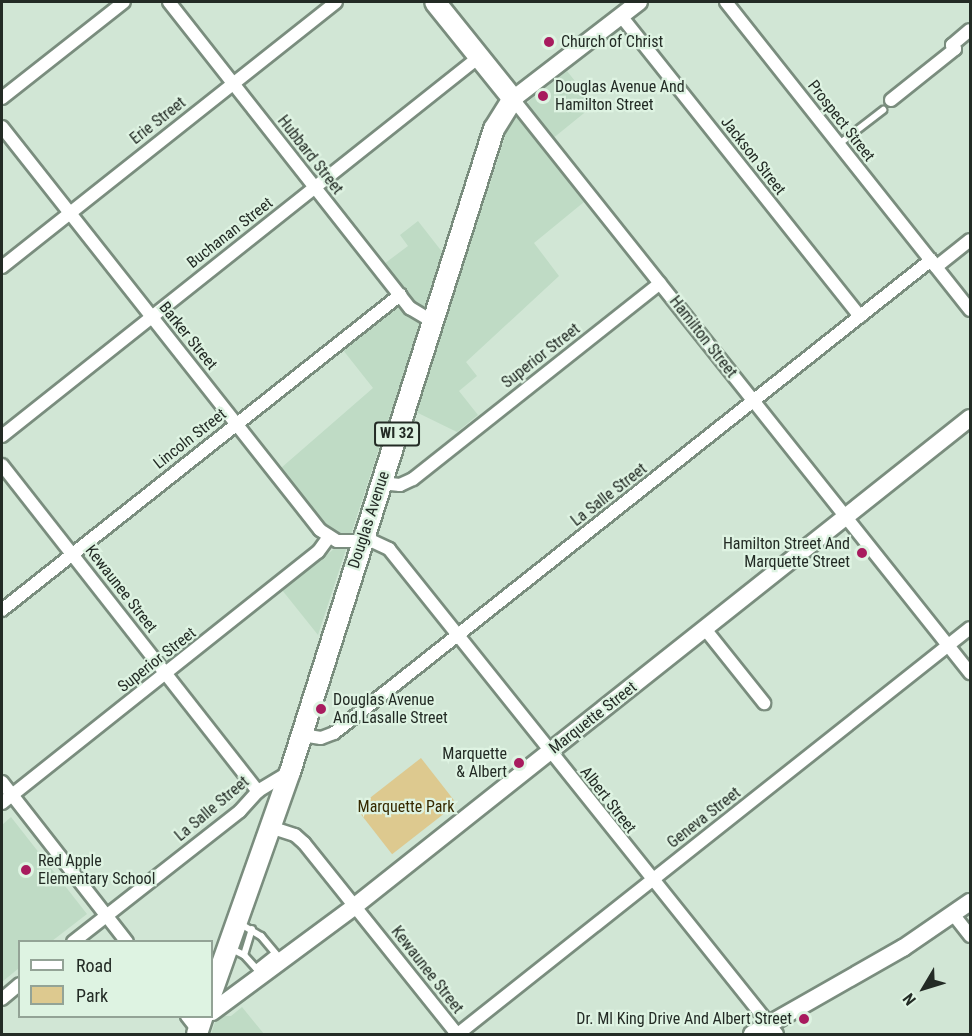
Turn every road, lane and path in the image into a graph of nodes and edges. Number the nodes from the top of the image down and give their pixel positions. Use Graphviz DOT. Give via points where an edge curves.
graph roads {
  1 [pos="124,2"];
  2 [pos="169,2"];
  3 [pos="336,2"];
  4 [pos="435,2"];
  5 [pos="639,2"];
  6 [pos="726,2"];
  7 [pos="621,16"];
  8 [pos="970,30"];
  9 [pos="479,57"];
  10 [pos="234,83"];
  11 [pos="2,98"];
  12 [pos="513,99"];
  13 [pos="891,100"];
  14 [pos="883,110"];
  15 [pos="2,127"];
  16 [pos="839,144"];
  17 [pos="315,187"];
  18 [pos="69,213"];
  19 [pos="970,240"];
  20 [pos="934,264"];
  21 [pos="2,267"];
  22 [pos="660,282"];
  23 [pos="400,295"];
  24 [pos="970,310"];
  25 [pos="152,316"];
  26 [pos="860,317"];
  27 [pos="433,322"];
  28 [pos="754,401"];
  29 [pos="970,418"];
  30 [pos="237,424"];
  31 [pos="2,436"];
  32 [pos="2,465"];
  33 [pos="381,483"];
  34 [pos="846,517"];
  35 [pos="328,537"];
  36 [pos="363,540"];
  37 [pos="72,554"];
  38 [pos="2,610"];
  39 [pos="970,628"];
  40 [pos="705,629"];
  41 [pos="458,636"];
  42 [pos="948,645"];
  43 [pos="970,673"];
  44 [pos="167,674"];
  45 [pos="764,703"];
  46 [pos="302,735"];
  47 [pos="549,752"];
  48 [pos="290,772"];
  49 [pos="2,782"];
  50 [pos="258,791"];
  51 [pos="7,799"];
  52 [pos="270,827"];
  53 [pos="651,881"];
  54 [pos="970,902"];
  55 [pos="356,906"];
  56 [pos="953,914"];
  57 [pos="106,915"];
  58 [pos="244,926"];
  59 [pos="970,936"];
  60 [pos="75,940"];
  61 [pos="125,940"];
  62 [pos="236,951"];
  63 [pos="278,957"];
  64 [pos="260,972"];
  65 [pos="18,986"];
  66 [pos="213,990"];
  67 [pos="2,999"];
  68 [pos="213,1011"];
  69 [pos="773,1029"];
  70 [pos="457,1035"];
  71 [pos="752,1035"];
  1 -- 11 [label="street"];
  2 -- 10 [label="street, Hubbard Street"];
  3 -- 10 [label="street, Erie Street"];
  4 -- 9 [label="main road, Hamilton Street"];
  5 -- 7 [label="street, Douglas Avenue"];
  6 -- 16 [label="street, Prospect Street"];
  7 -- 12 [label="street, Douglas Avenue"];
  7 -- 26 [label="street, Jackson Street"];
  8 -- 13 [label="street" via="952,45 955,49"];
  9 -- 12 [label="main road, Hamilton Street"];
  9 -- 17 [label="street, Buchanan Street"];
  10 -- 17 [label="street, Hubbard Street"];
  10 -- 18 [label="street, Erie Street"];
  12 -- 22 [label="street, Hamilton Street"];
  12 -- 27 [label="main road, Douglas Avenue / WI 32" via="494,129"];
  14 -- 16 [label="lane"];
  15 -- 18 [label="street, Barker Street"];
  16 -- 20 [label="street, Prospect Street"];
  17 -- 23 [label="street, Hubbard Street"];
  17 -- 25 [label="street, Buchanan Street"];
  18 -- 21 [label="street, Erie Street"];
  18 -- 25 [label="street, Barker Street"];
  19 -- 20 [label="street, La Salle Street"];
  20 -- 24 [label="street, Prospect Street"];
  20 -- 26 [label="street, La Salle Street"];
  22 -- 28 [label="street, Hamilton Street"];
  22 -- 33 [label="street, Superior Street" via="410,481 399,485"];
  23 -- 27 [label="street, Hubbard Street" via="418,316"];
  23 -- 30 [label="street, Lincoln Street"];
  25 -- 30 [label="street, Barker Street"];
  25 -- 31 [label="street, Buchanan Street"];
  26 -- 28 [label="street, La Salle Street"];
  27 -- 33 [label="main road, Douglas Avenue / WI 32"];
  28 -- 34 [label="street, Hamilton Street"];
  28 -- 41 [label="street, La Salle Street"];
  29 -- 34 [label="street, Marquette Street"];
  30 -- 35 [label="street, Barker Street"];
  30 -- 37 [label="street, Lincoln Street"];
  32 -- 37 [label="street, Kewaunee Street"];
  33 -- 36 [label="main road, Douglas Avenue / WI 32"];
  34 -- 40 [label="street, Marquette Street"];
  34 -- 42 [label="street, Hamilton Street"];
  35 -- 36 [label="street" via="343,542"];
  35 -- 44 [label="street, Superior Street" via="318,552"];
  36 -- 41 [label="street, Albert Street" via="389,549"];
  36 -- 46 [label="main road, Douglas Avenue / WI 32"];
  37 -- 38 [label="street, Lincoln Street"];
  37 -- 44 [label="street, Kewaunee Street"];
  39 -- 42 [label="street, Geneva Street"];
  40 -- 45 [label="street"];
  40 -- 47 [label="street, Marquette Street"];
  41 -- 46 [label="street, La Salle Street" via="334,733 321,738"];
  41 -- 47 [label="street, Albert Street"];
  42 -- 43 [label="street, Hamilton Street"];
  42 -- 53 [label="street, Geneva Street"];
  44 -- 50 [label="street, Kewaunee Street"];
  44 -- 51 [label="street, Superior Street"];
  46 -- 48 [label="main road, Douglas Avenue / WI 32"];
  47 -- 53 [label="street, Albert Street"];
  47 -- 55 [label="street, Marquette Street"];
  48 -- 50 [label="street, La Salle Street"];
  48 -- 52 [label="main road, Douglas Avenue / WI 32"];
  49 -- 51 [label="street"];
  50 -- 57 [label="street, La Salle Street" via="240,811"];
  51 -- 57 [label="street"];
  52 -- 55 [label="street, Kewaunee Street" via="300,839"];
  52 -- 58 [label="main road, Douglas Avenue / WI 32"];
  53 -- 69 [label="street, Albert Street"];
  53 -- 70 [label="street, Geneva Street"];
  54 -- 56 [label="street"];
  55 -- 63 [label="street, Marquette Street"];
  55 -- 70 [label="street, Kewaunee Street"];
  56 -- 59 [label="street"];
  56 -- 69 [label="street"];
  57 -- 60 [label="street, La Salle Street"];
  57 -- 61 [label="street"];
  58 -- 62 [label="main road, Douglas Avenue / WI 32"];
  58 -- 63 [label="lane"];
  62 -- 64 [label="lane"];
  62 -- 66 [label="main road, Douglas Avenue / WI 32"];
  63 -- 64 [label="street, Marquette Street"];
  64 -- 68 [label="street, Marquette Street"];
  65 -- 67 [label="street"];
  69 -- 71 [label="street"];
}
